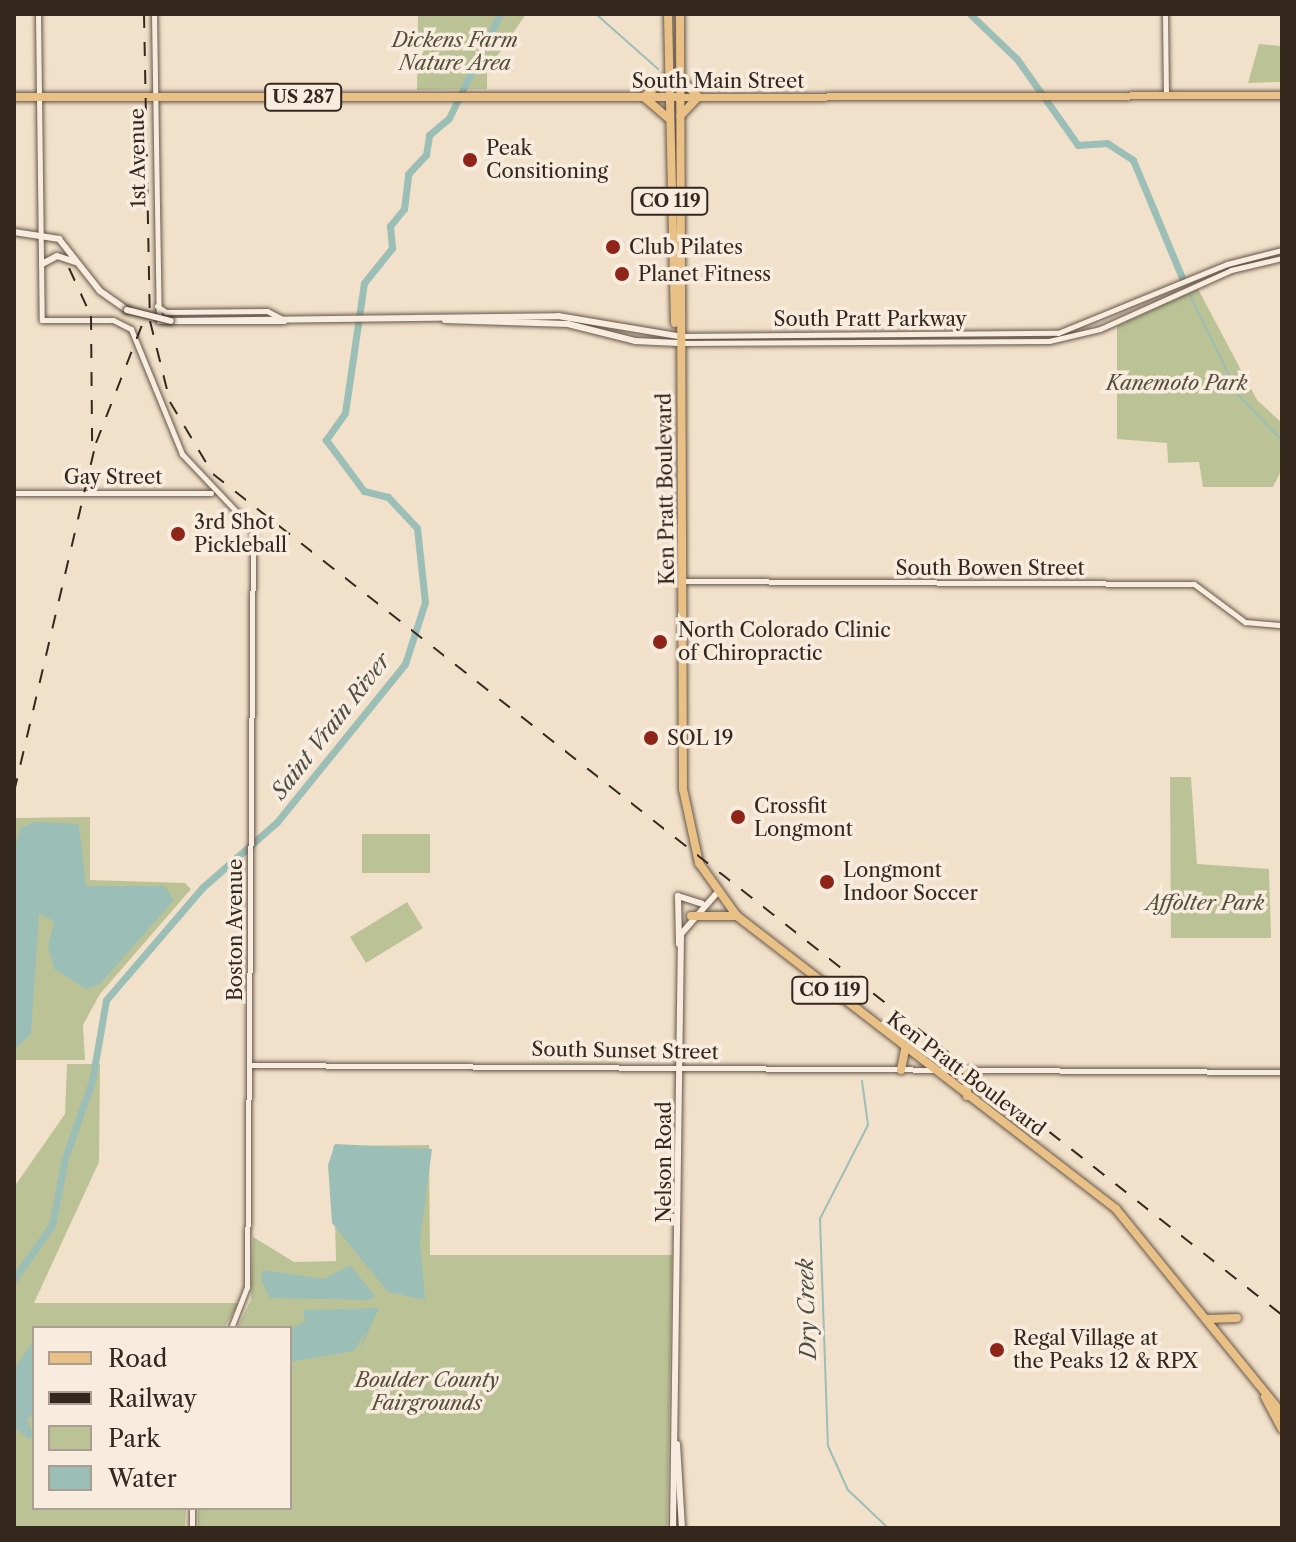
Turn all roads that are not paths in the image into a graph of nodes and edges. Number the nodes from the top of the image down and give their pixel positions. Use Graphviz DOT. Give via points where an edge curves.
graph roads {
  1 [pos="38,14"];
  2 [pos="154,14"];
  3 [pos="668,14"];
  4 [pos="680,14"];
  5 [pos="1165,14"];
  6 [pos="669,76"];
  7 [pos="679,77"];
  8 [pos="1166,95"];
  9 [pos="1282,95"];
  10 [pos="14,97"];
  11 [pos="43,97"];
  12 [pos="153,97"];
  13 [pos="643,97"];
  14 [pos="669,97"];
  15 [pos="679,97"];
  16 [pos="698,97"];
  17 [pos="680,117"];
  18 [pos="669,119"];
  19 [pos="14,232"];
  20 [pos="42,232"];
  21 [pos="1282,250"];
  22 [pos="1282,258"];
  23 [pos="42,264"];
  24 [pos="82,267"];
  25 [pos="42,298"];
  26 [pos="155,301"];
  27 [pos="63,320"];
  28 [pos="286,321"];
  29 [pos="678,339"];
  30 [pos="14,493"];
  31 [pos="212,493"];
  32 [pos="684,581"];
  33 [pos="1282,625"];
  34 [pos="716,894"];
  35 [pos="705,904"];
  36 [pos="691,916"];
  37 [pos="737,916"];
  38 [pos="681,951"];
  39 [pos="902,1046"];
  40 [pos="250,1065"];
  41 [pos="680,1068"];
  42 [pos="901,1070"];
  43 [pos="933,1070"];
  44 [pos="972,1071"];
  45 [pos="1282,1072"];
  46 [pos="968,1096"];
  47 [pos="1237,1318"];
  48 [pos="1207,1319"];
  49 [pos="232,1326"];
  50 [pos="1265,1397"];
  51 [pos="1282,1413"];
  52 [pos="1282,1429"];
  53 [pos="677,1444"];
  54 [pos="673,1528"];
  55 [pos="682,1528"];
  1 -- 11 [label="street"];
  2 -- 12 [label="street, 1st Avenue"];
  3 -- 6 [label="highway, CO 119"];
  4 -- 7 [label="highway, CO 119"];
  5 -- 8 [label="street"];
  6 -- 13 [label="highway"];
  6 -- 14 [label="highway, CO 119"];
  7 -- 15 [label="highway, CO 119"];
  7 -- 16 [label="highway"];
  8 -- 9 [label="main road, South Main Street / US 287"];
  8 -- 16 [label="main road, South Main Street / US 287"];
  10 -- 11 [label="highway, US 287"];
  11 -- 12 [label="highway, US 287"];
  11 -- 20 [label="street"];
  12 -- 13 [label="highway, South Main Street / US 287"];
  12 -- 26 [label="street, 1st Avenue"];
  13 -- 14 [label="highway, South Main Street / US 287"];
  13 -- 18 [label="highway"];
  14 -- 15 [label="highway, South Main Street / US 287"];
  14 -- 18 [label="highway, Ken Pratt Boulevard / CO 119"];
  15 -- 16 [label="main road, South Main Street / US 287"];
  15 -- 17 [label="highway, Ken Pratt Boulevard / CO 119"];
  16 -- 17 [label="highway"];
  17 -- 29 [label="highway, Ken Pratt Boulevard / CO 119"];
  18 -- 29 [label="highway, Ken Pratt Boulevard / CO 119"];
  19 -- 20 [label="main road"];
  20 -- 23 [label="street"];
  20 -- 24 [label="main road, South Pratt Parkway"];
  21 -- 29 [label="street, South Pratt Parkway" via="1254,254 1058,333"];
  22 -- 29 [label="street, South Pratt Parkway" via="1231,270 1109,326 1049,341"];
  23 -- 24 [label="main road" via="61,256"];
  23 -- 25 [label="street"];
  24 -- 28 [label="main road, South Pratt Parkway, bridge" via="107,298 142,317"];
  25 -- 27 [label="street" via="48,315"];
  25 -- 27 [label="street" via="42,320"];
  26 -- 28 [label="street" via="163,312 267,311"];
  26 -- 28 [label="street" via="169,326"];
  27 -- 31 [label="street" via="123,323 139,343 170,433"];
  28 -- 29 [label="main road, South Pratt Parkway" via="575,317"];
  29 -- 32 [label="highway, Ken Pratt Boulevard / CO 119"];
  30 -- 31 [label="street, Gay Street"];
  31 -- 40 [label="street, Boston Avenue" via="253,529"];
  32 -- 33 [label="street, South Bowen Street" via="1194,584 1245,622"];
  32 -- 34 [label="highway, Ken Pratt Boulevard / CO 119" via="683,789 694,849"];
  34 -- 35 [label="main road"];
  34 -- 37 [label="highway, Ken Pratt Boulevard / CO 119"];
  35 -- 36 [label="main road"];
  35 -- 38 [label="main road" via="678,896"];
  36 -- 37 [label="highway"];
  36 -- 38 [label="main road, Nelson Road"];
  37 -- 39 [label="highway, Ken Pratt Boulevard / CO 119"];
  38 -- 41 [label="main road, Nelson Road"];
  39 -- 42 [label="highway" via="908,1058"];
  39 -- 43 [label="highway, Ken Pratt Boulevard / CO 119"];
  40 -- 41 [label="street, South Sunset Street"];
  40 -- 49 [label="street, Boston Avenue" via="247,1287"];
  41 -- 42 [label="street, South Sunset Street"];
  41 -- 53 [label="main road, Nelson Road"];
  42 -- 43 [label="street, South Sunset Street"];
  43 -- 44 [label="street, South Sunset Street"];
  43 -- 46 [label="highway, Ken Pratt Boulevard / CO 119"];
  44 -- 45 [label="street, South Sunset Street"];
  44 -- 46 [label="highway"];
  46 -- 48 [label="highway, Ken Pratt Boulevard / CO 119" via="1116,1209"];
  47 -- 48 [label="highway"];
  48 -- 50 [label="highway, Ken Pratt Boulevard / CO 119"];
  50 -- 51 [label="highway, Ken Pratt Boulevard / CO 119"];
  50 -- 52 [label="highway, Ken Pratt Boulevard / CO 119"];
  53 -- 54 [label="main road, Nelson Road"];
  53 -- 55 [label="main road, Nelson Road"];
}
